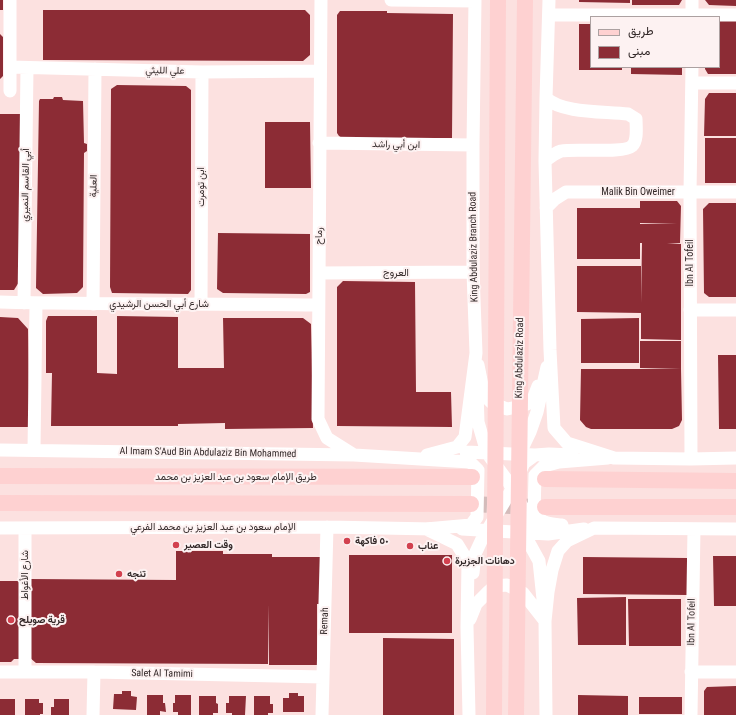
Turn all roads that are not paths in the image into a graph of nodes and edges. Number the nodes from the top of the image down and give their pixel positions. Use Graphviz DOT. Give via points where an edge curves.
graph roads {
  1 [pos="10,0"];
  2 [pos="321,0"];
  3 [pos="391,0"];
  4 [pos="498,0"];
  5 [pos="525,0"];
  6 [pos="549,0"];
  7 [pos="692,0"];
  8 [pos="474,1"];
  9 [pos="549,15"];
  10 [pos="736,15"];
  11 [pos="692,16"];
  12 [pos="5,19"];
  13 [pos="10,67"];
  14 [pos="27,68"];
  15 [pos="692,68"];
  16 [pos="95,69"];
  17 [pos="320,71"];
  18 [pos="202,72"];
  19 [pos="692,83"];
  20 [pos="736,83"];
  21 [pos="5,91"];
  22 [pos="27,91"];
  23 [pos="546,98"];
  24 [pos="319,143"];
  25 [pos="473,145"];
  26 [pos="545,161"];
  27 [pos="546,183"];
  28 [pos="566,192"];
  29 [pos="690,192"];
  30 [pos="736,192"];
  31 [pos="546,208"];
  32 [pos="473,272"];
  33 [pos="319,273"];
  34 [pos="0,302"];
  35 [pos="30,303"];
  36 [pos="201,303"];
  37 [pos="93,304"];
  38 [pos="318,305"];
  39 [pos="690,310"];
  40 [pos="736,310"];
  41 [pos="550,350"];
  42 [pos="476,353"];
  43 [pos="0,450"];
  44 [pos="34,450"];
  45 [pos="466,452"];
  46 [pos="487,453"];
  47 [pos="354,455"];
  48 [pos="519,455"];
  49 [pos="535,456"];
  50 [pos="415,458"];
  51 [pos="614,458"];
  52 [pos="736,458"];
  53 [pos="691,459"];
  54 [pos="0,476"];
  55 [pos="472,477"];
  56 [pos="545,479"];
  57 [pos="736,481"];
  58 [pos="509,489"];
  59 [pos="0,503"];
  60 [pos="471,504"];
  61 [pos="545,507"];
  62 [pos="736,507"];
  63 [pos="327,527"];
  64 [pos="0,528"];
  65 [pos="25,528"];
  66 [pos="594,528"];
  67 [pos="426,529"];
  68 [pos="473,529"];
  69 [pos="694,529"];
  70 [pos="736,529"];
  71 [pos="487,530"];
  72 [pos="523,532"];
  73 [pos="548,534"];
  74 [pos="545,621"];
  75 [pos="467,627"];
  76 [pos="25,671"];
  77 [pos="0,672"];
  78 [pos="94,672"];
  79 [pos="691,672"];
  80 [pos="736,672"];
  81 [pos="323,677"];
  82 [pos="93,715"];
  83 [pos="322,715"];
  84 [pos="469,715"];
  85 [pos="494,715"];
  86 [pos="516,715"];
  87 [pos="546,715"];
  88 [pos="690,715"];
  1 -- 12 [label="street"];
  2 -- 17 [label="street, رماح"];
  3 -- 8 [label="street"];
  4 -- 85 [label="main road"];
  5 -- 86 [label="main road, King Abdulaziz Road"];
  6 -- 9 [label="street"];
  7 -- 11 [label="street"];
  8 -- 25 [label="street, King Abdulaziz Branch Road"];
  9 -- 11 [label="street"];
  9 -- 23 [label="street"];
  10 -- 11 [label="street"];
  12 -- 13 [label="street"];
  13 -- 14 [label="street, علي الليثي"];
  13 -- 21 [label="street"];
  14 -- 16 [label="street, علي الليثي"];
  14 -- 22 [label="street, أبي القاسم النميري"];
  15 -- 19 [label="street, Ibn Al Tofeil"];
  16 -- 18 [label="street, علي الليثي"];
  16 -- 37 [label="street, العلية"];
  17 -- 18 [label="street, علي الليثي"];
  17 -- 24 [label="street, رماح"];
  18 -- 36 [label="street, ابن تومرت"];
  19 -- 20 [label="street"];
  19 -- 29 [label="street, Ibn Al Tofeil"];
  21 -- 22 [label="street"];
  22 -- 35 [label="street, أبي القاسم النميري"];
  23 -- 26 [label="street"];
  23 -- 26 [label="street" via="550,102 577,110 628,114 636,119 636,142 632,147 622,149 561,151"];
  24 -- 25 [label="street, ابن أبي راشد"];
  24 -- 33 [label="street, رماح"];
  25 -- 32 [label="street, King Abdulaziz Branch Road"];
  26 -- 27 [label="street"];
  27 -- 28 [label="street"];
  27 -- 31 [label="street"];
  28 -- 29 [label="street, Malik Bin Oweimer"];
  28 -- 31 [label="street"];
  29 -- 30 [label="street, Malik Bin Oweimer"];
  29 -- 39 [label="street, Ibn Al Tofeil"];
  31 -- 41 [label="street"];
  32 -- 33 [label="street, العروج"];
  32 -- 42 [label="street, King Abdulaziz Branch Road"];
  33 -- 38 [label="street, رماح"];
  34 -- 35 [label="street, شارع أبي الحسن الرشيدي"];
  35 -- 37 [label="street, شارع أبي الحسن الرشيدي"];
  35 -- 44 [label="street, أبي القاسم النميري"];
  36 -- 37 [label="street, شارع أبي الحسن الرشيدي"];
  36 -- 38 [label="street, شارع أبي الحسن الرشيدي"];
  38 -- 47 [label="street, رماح" via="318,419 327,438"];
  39 -- 40 [label="street"];
  39 -- 53 [label="street, Ibn Al Tofeil"];
  41 -- 42 [label="street" via="533,399 522,406 507,409 492,404 484,395"];
  41 -- 48 [label="street" via="536,412"];
  41 -- 51 [label="street" via="554,428 567,443"];
  42 -- 46 [label="street" via="478,422"];
  42 -- 50 [label="street, King Abdulaziz Branch Road" via="465,437 457,447"];
  43 -- 44 [label="street, Al Imam S'Aud Bin Abdulaziz Bin Mohammed"];
  44 -- 47 [label="street, Al Imam S'Aud Bin Abdulaziz Bin Mohammed"];
  45 -- 46 [label="street"];
  45 -- 50 [label="street"];
  45 -- 58 [label="street" via="479,458"];
  46 -- 48 [label="street"];
  46 -- 58 [label="street"];
  47 -- 50 [label="street, Al Imam S'Aud Bin Abdulaziz Bin Mohammed"];
  48 -- 49 [label="street"];
  48 -- 58 [label="street"];
  49 -- 51 [label="street" via="549,454"];
  49 -- 58 [label="street" via="524,463"];
  50 -- 67 [label="street" via="470,462 478,470 478,517 471,525"];
  51 -- 53 [label="street"];
  51 -- 66 [label="street" via="559,462 544,466 535,474 534,514 540,520 547,524"];
  52 -- 53 [label="street"];
  54 -- 55 [label="main road, طريق الإمام سعود بن عبد العزيز بن محمد"];
  56 -- 57 [label="main road"];
  58 -- 68 [label="street"];
  58 -- 71 [label="street"];
  58 -- 72 [label="street"];
  58 -- 73 [label="street" via="533,526"];
  59 -- 60 [label="main road"];
  61 -- 62 [label="main road"];
  63 -- 65 [label="street, الإمام سعود بن عبد العزيز بن محمد الفرعي"];
  63 -- 67 [label="street, الإمام سعود بن عبد العزيز بن محمد الفرعي"];
  63 -- 81 [label="street, Remah"];
  64 -- 65 [label="street, الإمام سعود بن عبد العزيز بن محمد الفرعي"];
  65 -- 76 [label="street, شارع الأغواط"];
  66 -- 69 [label="street"];
  66 -- 73 [label="street"];
  66 -- 74 [label="street" via="567,541 558,551 552,570"];
  67 -- 68 [label="street"];
  67 -- 75 [label="street" via="457,544 468,562"];
  68 -- 71 [label="street"];
  69 -- 70 [label="street"];
  69 -- 79 [label="street, Ibn Al Tofeil"];
  71 -- 72 [label="street"];
  71 -- 75 [label="street" via="475,554"];
  72 -- 73 [label="street"];
  72 -- 74 [label="street" via="539,561"];
  74 -- 75 [label="street" via="523,593 507,585 494,586 476,604"];
  74 -- 87 [label="street"];
  75 -- 84 [label="street"];
  76 -- 77 [label="street, Salet Al Tamimi"];
  76 -- 78 [label="street, Salet Al Tamimi"];
  78 -- 81 [label="street, Salet Al Tamimi"];
  78 -- 82 [label="street"];
  79 -- 80 [label="street"];
  79 -- 88 [label="street, Ibn Al Tofeil"];
  81 -- 83 [label="street, Remah"];
}
